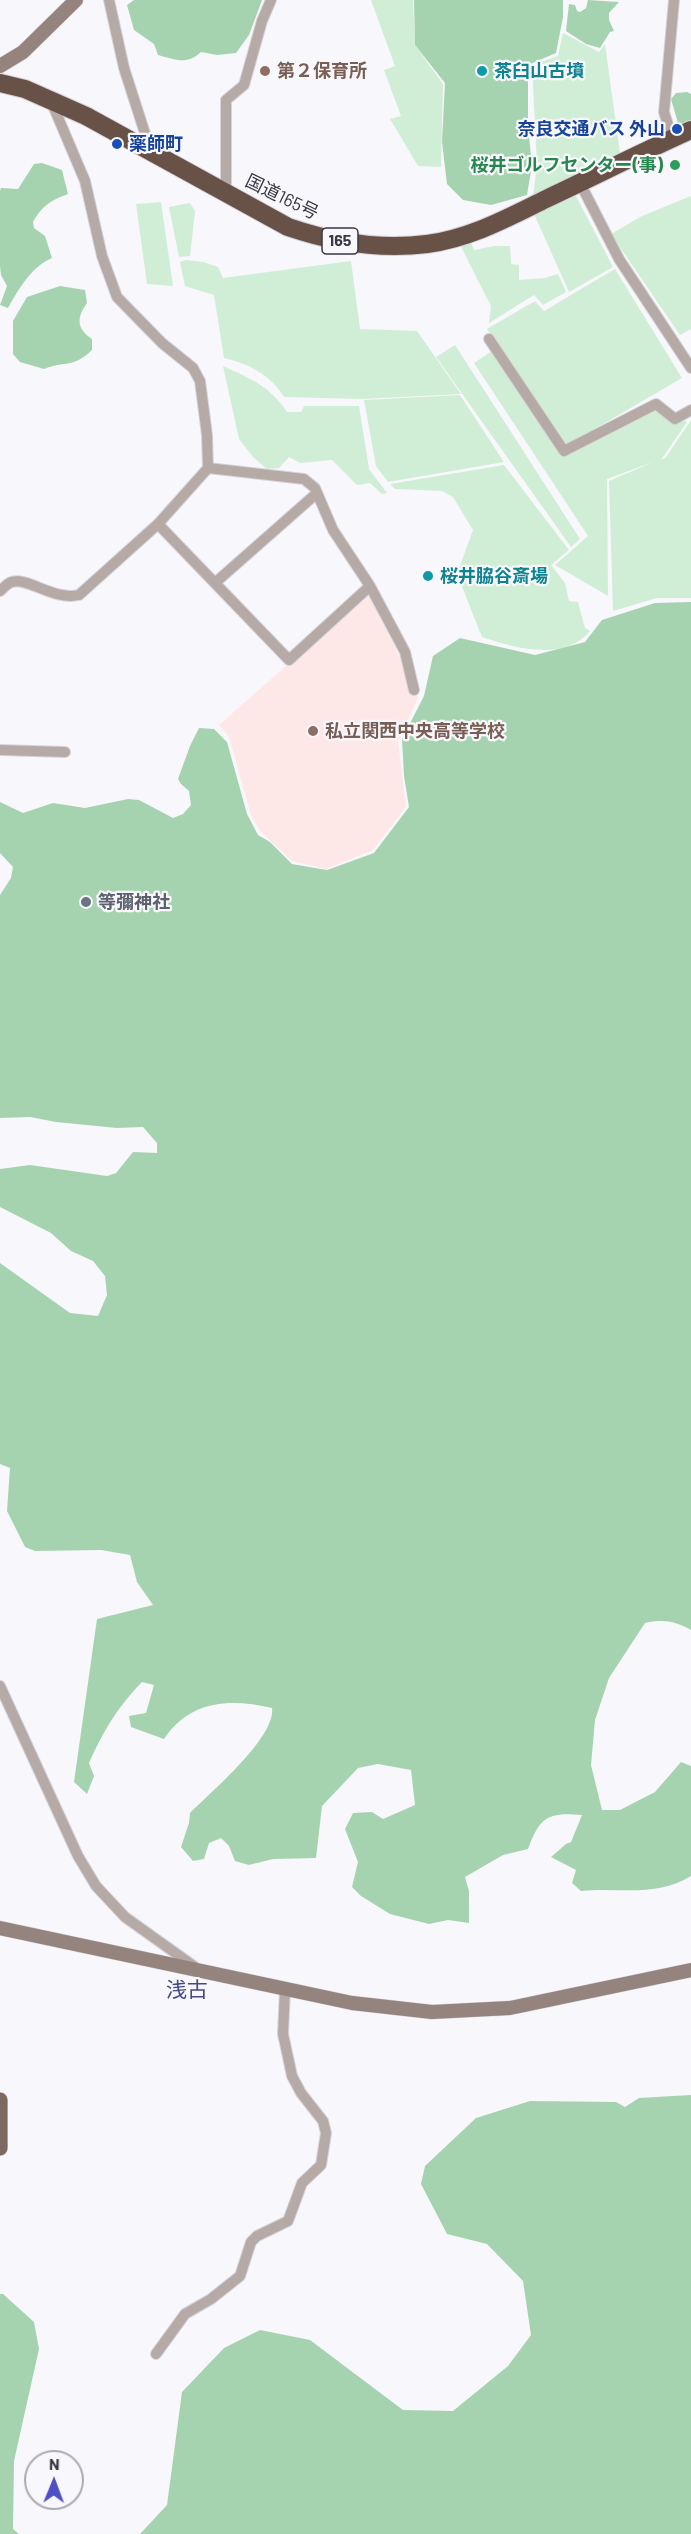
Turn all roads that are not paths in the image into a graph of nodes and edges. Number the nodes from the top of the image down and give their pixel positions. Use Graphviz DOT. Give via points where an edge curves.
graph roads {
  1 [pos="76,0"];
  2 [pos="109,0"];
  3 [pos="271,0"];
  4 [pos="674,0"];
  5 [pos="0,66"];
  6 [pos="0,83"];
  7 [pos="50,100"];
  8 [pos="691,130"];
  9 [pos="674,138"];
  10 [pos="152,152"];
  11 [pos="580,183"];
  12 [pos="226,193"];
  13 [pos="489,339"];
  14 [pos="691,368"];
  15 [pos="691,410"];
  16 [pos="208,468"];
  17 [pos="317,493"];
  18 [pos="158,524"];
  19 [pos="216,582"];
  20 [pos="370,586"];
  21 [pos="0,591"];
  22 [pos="414,690"];
  23 [pos="0,750"];
  24 [pos="65,752"];
  25 [pos="0,1686"];
  26 [pos="0,1928"];
  27 [pos="197,1969"];
  28 [pos="691,1970"];
  29 [pos="285,1989"];
  30 [pos="0,2100"];
  31 [pos="0,2148"];
  32 [pos="156,2354"];
  1 -- 5 [label="street" via="23,52"];
  2 -- 10 [label="street" via="124,68"];
  3 -- 12 [label="street" via="244,85 226,100"];
  4 -- 9 [label="street" via="664,112"];
  6 -- 7 [label="highway, 国道165号 / 165"];
  7 -- 10 [label="highway, 国道165号 / 165"];
  7 -- 16 [label="street" via="85,181 102,256 117,297 193,368 200,381"];
  8 -- 9 [label="highway, 国道165号 / 165"];
  9 -- 11 [label="highway, 国道165号 / 165"];
  10 -- 12 [label="highway, 国道165号 / 165"];
  11 -- 12 [label="highway, 国道165号 / 165" via="486,229 414,245 365,244 315,236 288,227"];
  11 -- 14 [label="street" via="620,258"];
  13 -- 15 [label="street" via="564,451 656,404 675,419"];
  16 -- 17 [label="street" via="304,479"];
  16 -- 18 [label="street"];
  17 -- 19 [label="street"];
  17 -- 20 [label="street" via="333,530"];
  18 -- 19 [label="street"];
  18 -- 21 [label="street" via="79,595 55,595 17,581"];
  19 -- 20 [label="street" via="289,660"];
  20 -- 22 [label="street" via="405,652"];
  23 -- 24 [label="street"];
  25 -- 27 [label="street" via="78,1856 96,1886 124,1917"];
  26 -- 27 [label="street"];
  27 -- 29 [label="street"];
  28 -- 29 [label="street" via="510,2008 432,2012 352,2003"];
  29 -- 32 [label="street" via="285,2052 301,2094 323,2121 326,2133 321,2165 302,2183 288,2221 251,2242 240,2277 185,2314"];
  30 -- 31 [label="main road"];
}
